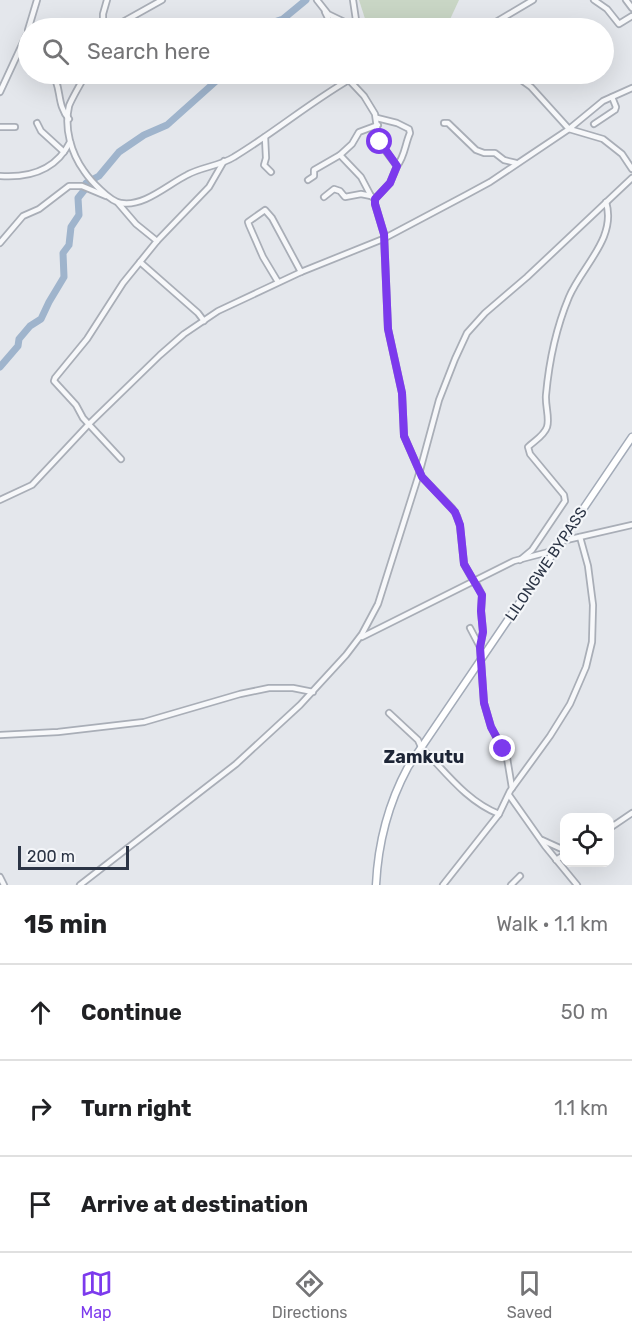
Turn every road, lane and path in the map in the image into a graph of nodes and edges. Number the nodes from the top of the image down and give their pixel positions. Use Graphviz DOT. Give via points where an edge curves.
graph roads {
  1 [pos="38,0"];
  2 [pos="107,0"];
  3 [pos="162,0"];
  4 [pos="316,0"];
  5 [pos="353,0"];
  6 [pos="533,0"];
  7 [pos="594,0"];
  8 [pos="626,0"];
  9 [pos="631,6"];
  10 [pos="324,9"];
  11 [pos="632,15"];
  12 [pos="32,18"];
  13 [pos="103,18"];
  14 [pos="130,18"];
  15 [pos="328,18"];
  16 [pos="337,18"];
  17 [pos="356,18"];
  18 [pos="503,18"];
  19 [pos="18,55"];
  20 [pos="58,84"];
  21 [pos="81,84"];
  22 [pos="342,84"];
  23 [pos="352,84"];
  24 [pos="530,84"];
  25 [pos="632,88"];
  26 [pos="0,92"];
  27 [pos="612,97"];
  28 [pos="377,118"];
  29 [pos="69,119"];
  30 [pos="37,123"];
  31 [pos="444,123"];
  32 [pos="594,124"];
  33 [pos="378,125"];
  34 [pos="0,127"];
  35 [pos="15,127"];
  36 [pos="569,129"];
  37 [pos="265,136"];
  38 [pos="70,142"];
  39 [pos="64,152"];
  40 [pos="340,155"];
  41 [pos="224,161"];
  42 [pos="516,163"];
  43 [pos="397,166"];
  44 [pos="632,169"];
  45 [pos="271,172"];
  46 [pos="0,176"];
  47 [pos="632,178"];
  48 [pos="308,180"];
  49 [pos="109,197"];
  50 [pos="324,197"];
  51 [pos="373,197"];
  52 [pos="606,202"];
  53 [pos="118,203"];
  54 [pos="383,239"];
  55 [pos="157,241"];
  56 [pos="0,243"];
  57 [pos="140,262"];
  58 [pos="301,272"];
  59 [pos="278,282"];
  60 [pos="204,321"];
  61 [pos="88,424"];
  62 [pos="632,437"];
  63 [pos="122,459"];
  64 [pos="419,474"];
  65 [pos="0,500"];
  66 [pos="632,525"];
  67 [pos="580,537"];
  68 [pos="562,541"];
  69 [pos="556,550"];
  70 [pos="520,560"];
  71 [pos="474,581"];
  72 [pos="470,628"];
  73 [pos="359,638"];
  74 [pos="480,647"];
  75 [pos="482,657"];
  76 [pos="313,692"];
  77 [pos="389,713"];
  78 [pos="0,735"];
  79 [pos="421,747"];
  80 [pos="512,788"];
  81 [pos="509,795"];
  82 [pos="632,813"];
  83 [pos="499,814"];
  84 [pos="614,825"];
  85 [pos="542,840"];
  86 [pos="560,848"];
  87 [pos="560,858"];
  88 [pos="556,860"];
  89 [pos="520,876"];
  90 [pos="0,877"];
  91 [pos="4,885"];
  92 [pos="80,885"];
  93 [pos="376,885"];
  94 [pos="443,885"];
  95 [pos="511,885"];
  96 [pos="577,885"];
  1 -- 12 [label="street"];
  2 -- 13 [label="street"];
  3 -- 14 [label="street"];
  4 -- 10 [label="street"];
  5 -- 17 [label="street"];
  6 -- 18 [label="street"];
  7 -- 11 [label="street" via="619,24"];
  8 -- 9 [label="street"];
  10 -- 15 [label="street"];
  10 -- 16 [label="street"];
  19 -- 26 [label="street"];
  20 -- 29 [label="street" via="59,101"];
  21 -- 29 [label="street" via="69,105"];
  22 -- 37 [label="street"];
  23 -- 28 [label="street"];
  24 -- 36 [label="street"];
  25 -- 27 [label="street"];
  27 -- 32 [label="street" via="615,110"];
  27 -- 36 [label="street"];
  28 -- 33 [label="street"];
  28 -- 43 [label="street" via="409,129 404,156"];
  29 -- 38 [label="street"];
  30 -- 39 [label="street"];
  31 -- 42 [label="street" via="476,150 495,153"];
  33 -- 40 [label="street" via="359,132"];
  33 -- 43 [label="street" via="380,142"];
  34 -- 35 [label="street"];
  36 -- 42 [label="street"];
  36 -- 44 [label="street" via="603,139 622,154"];
  37 -- 41 [label="street"];
  37 -- 45 [label="street" via="264,165"];
  38 -- 39 [label="street"];
  38 -- 49 [label="street" via="87,177"];
  39 -- 46 [label="street" via="29,176"];
  40 -- 48 [label="street" via="314,170 314,176"];
  40 -- 51 [label="street"];
  41 -- 53 [label="street" via="188,174 142,200"];
  41 -- 55 [label="street" via="209,187"];
  42 -- 54 [label="street" via="490,182"];
  43 -- 51 [label="street" via="390,183"];
  47 -- 52 [label="street"];
  49 -- 53 [label="street"];
  49 -- 56 [label="street" via="82,186 69,186 23,216"];
  50 -- 51 [label="street" via="334,189 345,197"];
  51 -- 54 [label="street"];
  52 -- 64 [label="street" via="467,333 440,400"];
  52 -- 70 [label="street" via="610,216 606,228 569,297 555,339 546,395 548,424 528,447 566,501 532,550"];
  53 -- 55 [label="street"];
  54 -- 58 [label="street"];
  54 -- 64 [label="street" via="388,329 402,393 403,430"];
  55 -- 57 [label="street"];
  57 -- 60 [label="street"];
  57 -- 61 [label="street" via="54,381"];
  58 -- 59 [label="street"];
  58 -- 59 [label="street" via="265,210 248,222"];
  59 -- 60 [label="street"];
  60 -- 61 [label="street" via="165,350"];
  61 -- 63 [label="street"];
  61 -- 65 [label="street" via="32,485"];
  62 -- 68 [label="main road, LILONGWE BYPASS"];
  64 -- 71 [label="street" via="455,512 464,564"];
  64 -- 73 [label="street" via="378,604"];
  66 -- 67 [label="street"];
  67 -- 68 [label="street"];
  67 -- 80 [label="street" via="593,605 590,655 567,710"];
  68 -- 69 [label="main road, LILONGWE BYPASS"];
  69 -- 70 [label="street"];
  69 -- 75 [label="main road, LILONGWE BYPASS"];
  70 -- 71 [label="street"];
  71 -- 73 [label="street"];
  71 -- 74 [label="street" via="482,595"];
  72 -- 74 [label="street"];
  73 -- 76 [label="street"];
  74 -- 75 [label="street"];
  75 -- 79 [label="main road, LILONGWE BYPASS"];
  75 -- 80 [label="street" via="484,703 507,758"];
  76 -- 78 [label="street" via="269,688 144,722"];
  76 -- 92 [label="street" via="236,764"];
  77 -- 79 [label="street"];
  79 -- 83 [label="street" via="459,788"];
  79 -- 93 [label="main road, LILONGWE BYPASS" via="388,811"];
  80 -- 81 [label="street"];
  81 -- 83 [label="street"];
  81 -- 85 [label="street"];
  82 -- 84 [label="street"];
  83 -- 94 [label="street"];
  85 -- 86 [label="street"];
  85 -- 88 [label="street"];
  87 -- 88 [label="street"];
  88 -- 96 [label="street"];
  89 -- 95 [label="street"];
  90 -- 91 [label="street"];
}
